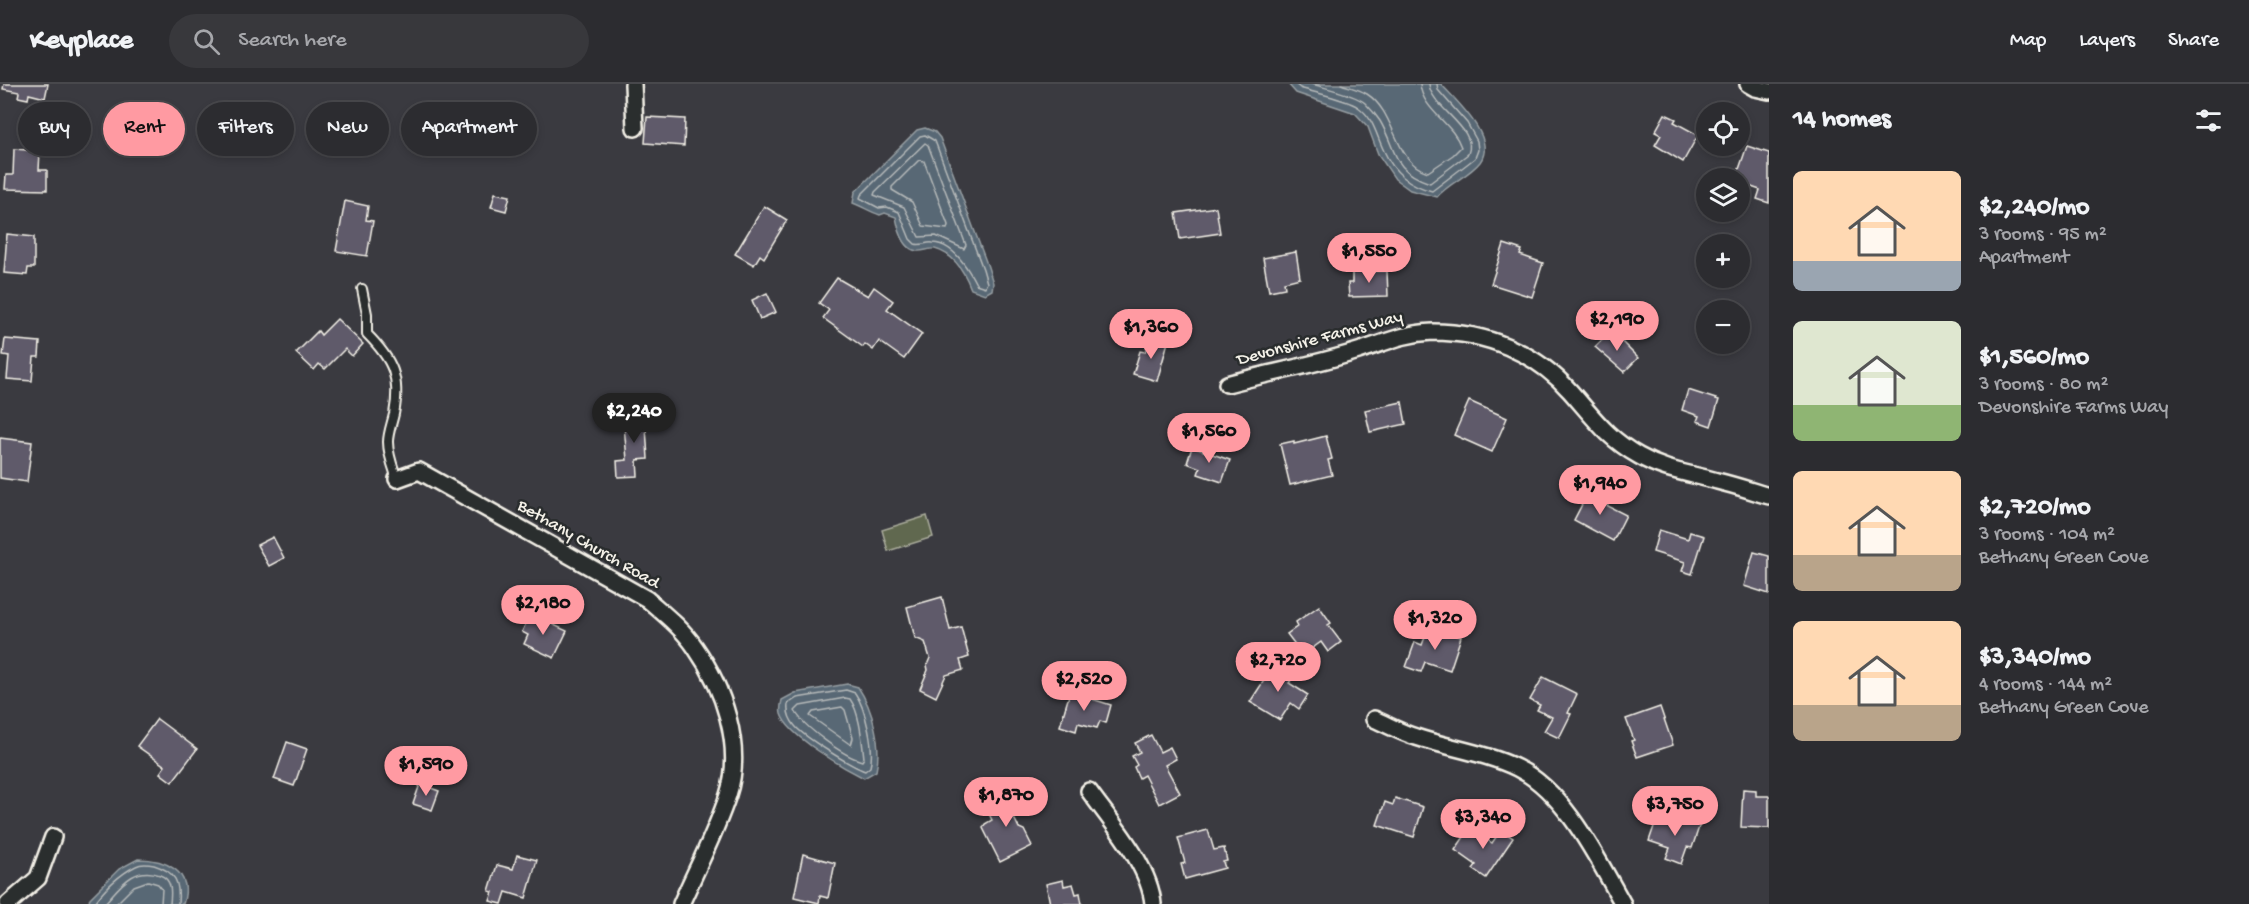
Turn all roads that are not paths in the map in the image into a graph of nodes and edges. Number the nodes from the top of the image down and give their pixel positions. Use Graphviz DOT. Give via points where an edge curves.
graph roads {
  1 [pos="633,84"];
  2 [pos="1748,84"];
  3 [pos="1769,91"];
  4 [pos="635,128"];
  5 [pos="362,288"];
  6 [pos="1227,384"];
  7 [pos="397,479"];
  8 [pos="1769,496"];
  9 [pos="1374,719"];
  10 [pos="1089,791"];
  11 [pos="53,837"];
  12 [pos="8,904"];
  13 [pos="681,904"];
  14 [pos="1153,904"];
  15 [pos="1623,904"];
  1 -- 4 [label="street"];
  2 -- 3 [label="street"];
  5 -- 7 [label="lane" via="367,334 384,351 397,378 388,442"];
  6 -- 8 [label="street, Devonshire Farms Way" via="1411,334 1471,335 1509,346 1543,366 1607,433 1639,456 1676,472"];
  7 -- 13 [label="street, Bethany Church Road" via="418,471 640,595 674,622 694,646 723,702 732,743 732,773 729,794"];
  9 -- 15 [label="street" via="1415,737 1518,768 1546,789 1582,831"];
  10 -- 14 [label="street" via="1134,854"];
  11 -- 12 [label="street" via="38,878"];
}
